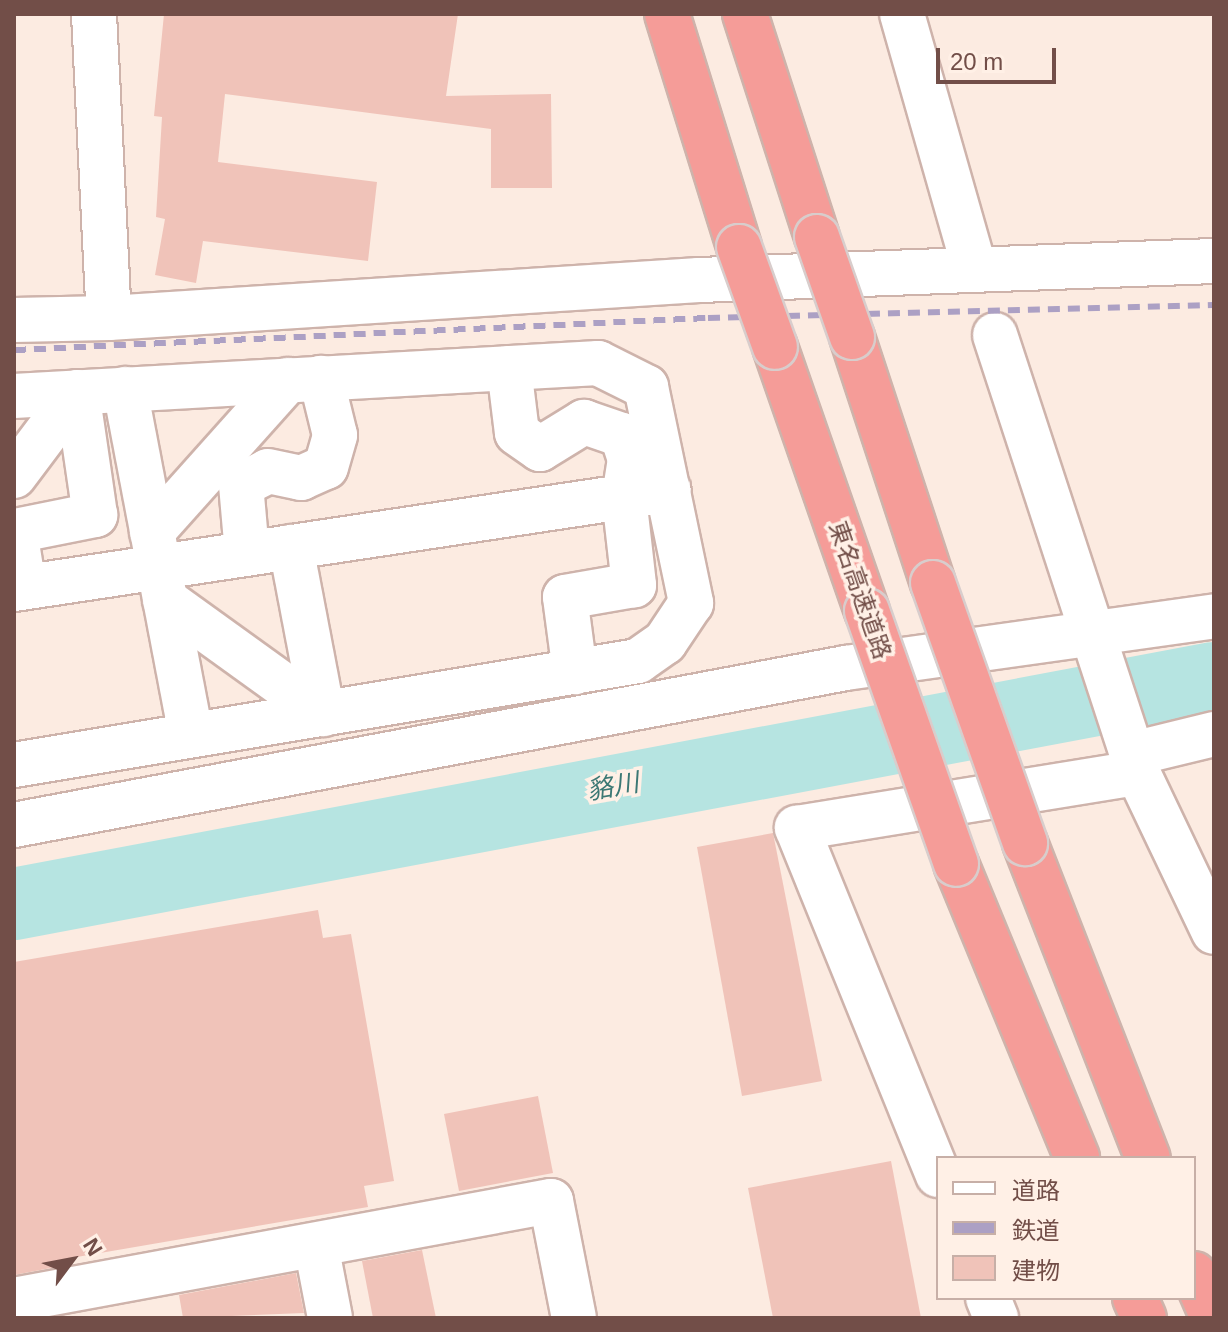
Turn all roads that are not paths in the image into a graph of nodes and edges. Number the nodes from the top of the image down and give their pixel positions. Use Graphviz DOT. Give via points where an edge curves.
graph roads {
  1 [pos="94,14"];
  2 [pos="660,14"];
  3 [pos="667,14"];
  4 [pos="745,14"];
  5 [pos="752,14"];
  6 [pos="902,14"];
  7 [pos="764,72"];
  8 [pos="692,96"];
  9 [pos="1214,261"];
  10 [pos="974,267"];
  11 [pos="109,318"];
  12 [pos="14,320"];
  13 [pos="995,335"];
  14 [pos="509,368"];
  15 [pos="305,379"];
  16 [pos="125,389"];
  17 [pos="77,392"];
  18 [pos="14,396"];
  19 [pos="14,476"];
  20 [pos="669,490"];
  21 [pos="624,497"];
  22 [pos="291,547"];
  23 [pos="247,553"];
  24 [pos="159,566"];
  25 [pos="19,588"];
  26 [pos="1214,616"];
  27 [pos="1092,634"];
  28 [pos="575,672"];
  29 [pos="323,714"];
  30 [pos="1214,734"];
  31 [pos="191,735"];
  32 [pos="1134,759"];
  33 [pos="14,765"];
  34 [pos="14,825"];
  35 [pos="1214,932"];
  36 [pos="1076,1156"];
  37 [pos="1147,1156"];
  38 [pos="936,1170"];
  39 [pos="316,1245"];
  40 [pos="1196,1279"];
  41 [pos="14,1300"];
  42 [pos="106,1301"];
  43 [pos="330,1318"];
  44 [pos="574,1318"];
  45 [pos="1213,1318"];
  1 -- 11 [label="street"];
  2 -- 8 [label="street"];
  3 -- 8 [label="highway, 東名高速道路"];
  4 -- 7 [label="highway"];
  5 -- 7 [label="street"];
  6 -- 10 [label="street"];
  7 -- 37 [label="highway, bridge" via="933,583 1025,843"];
  8 -- 36 [label="highway, 東名高速道路, bridge" via="739,247 956,864"];
  9 -- 10 [label="street"];
  10 -- 11 [label="street"];
  11 -- 12 [label="street"];
  13 -- 27 [label="street"];
  14 -- 15 [label="street"];
  14 -- 20 [label="street" via="598,363 646,387"];
  14 -- 21 [label="street" via="517,433 540,449 584,422 622,435 630,459"];
  15 -- 16 [label="street"];
  15 -- 23 [label="street" via="335,435 326,467 301,478 268,471 241,485"];
  15 -- 24 [label="street"];
  16 -- 17 [label="street"];
  16 -- 24 [label="street"];
  17 -- 18 [label="street"];
  17 -- 19 [label="street"];
  17 -- 25 [label="street" via="95,515 15,531"];
  20 -- 21 [label="street"];
  20 -- 28 [label="street" via="691,603 665,642 638,661"];
  21 -- 22 [label="street"];
  21 -- 28 [label="street" via="634,585 565,597"];
  22 -- 23 [label="street"];
  22 -- 29 [label="street"];
  23 -- 24 [label="street"];
  24 -- 25 [label="street"];
  24 -- 29 [label="street"];
  24 -- 31 [label="street"];
  26 -- 27 [label="street"];
  27 -- 32 [label="street"];
  27 -- 34 [label="street" via="846,668"];
  28 -- 29 [label="street"];
  29 -- 31 [label="street"];
  30 -- 32 [label="street"];
  31 -- 33 [label="street"];
  32 -- 35 [label="street"];
  32 -- 38 [label="street" via="797,828"];
  39 -- 42 [label="street"];
  39 -- 43 [label="street"];
  39 -- 44 [label="street" via="551,1201"];
  40 -- 45 [label="highway"];
  41 -- 42 [label="street"];
}
